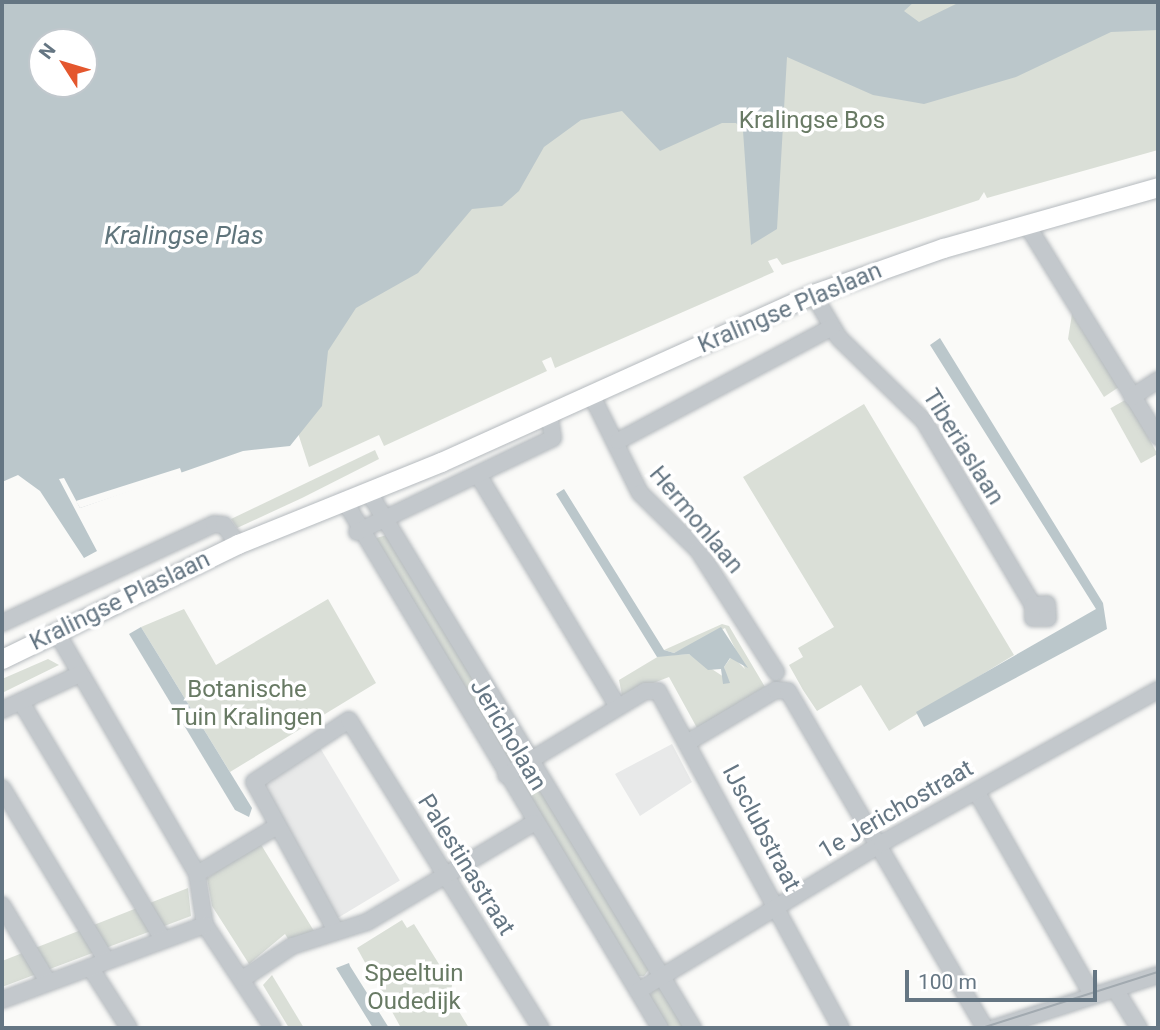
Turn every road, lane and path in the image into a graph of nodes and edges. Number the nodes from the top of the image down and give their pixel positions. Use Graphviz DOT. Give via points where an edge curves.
graph roads {
  1 [pos="1158,187"];
  2 [pos="1027,225"];
  3 [pos="813,293"];
  4 [pos="832,327"];
  5 [pos="1158,380"];
  6 [pos="591,394"];
  7 [pos="1132,397"];
  8 [pos="549,413"];
  9 [pos="1158,437"];
  10 [pos="618,441"];
  11 [pos="480,478"];
  12 [pos="368,491"];
  13 [pos="344,500"];
  14 [pos="381,517"];
  15 [pos="358,532"];
  16 [pos="239,544"];
  17 [pos="1033,605"];
  18 [pos="2,623"];
  19 [pos="60,638"];
  20 [pos="2,659"];
  21 [pos="776,672"];
  22 [pos="80,674"];
  23 [pos="1158,690"];
  24 [pos="21,702"];
  25 [pos="618,707"];
  26 [pos="2,710"];
  27 [pos="690,741"];
  28 [pos="530,760"];
  29 [pos="506,775"];
  30 [pos="2,788"];
  31 [pos="976,791"];
  32 [pos="534,823"];
  33 [pos="274,828"];
  34 [pos="882,843"];
  35 [pos="197,874"];
  36 [pos="444,874"];
  37 [pos="2,905"];
  38 [pos="776,906"];
  39 [pos="205,925"];
  40 [pos="336,931"];
  41 [pos="163,939"];
  42 [pos="106,960"];
  43 [pos="90,967"];
  44 [pos="1158,975"];
  45 [pos="661,976"];
  46 [pos="244,978"];
  47 [pos="48,982"];
  48 [pos="1115,989"];
  49 [pos="638,990"];
  50 [pos="1093,996"];
  51 [pos="2,1000"];
  52 [pos="1017,1025"];
  53 [pos="129,1028"];
  54 [pos="273,1028"];
  55 [pos="541,1028"];
  56 [pos="660,1028"];
  57 [pos="693,1028"];
  58 [pos="841,1028"];
  59 [pos="985,1028"];
  60 [pos="994,1028"];
  61 [pos="1139,1028"];
  1 -- 2 [label="main road, Kralingse Plaslaan"];
  2 -- 3 [label="main road, Kralingse Plaslaan"];
  2 -- 7 [label="street"];
  3 -- 4 [label="street, Tiberiaslaan"];
  3 -- 6 [label="main road, Kralingse Plaslaan"];
  4 -- 10 [label="street, Kralingse Plaslaan"];
  4 -- 17 [label="street, Tiberiaslaan" via="924,421"];
  5 -- 7 [label="street"];
  6 -- 8 [label="main road, Kralingse Plaslaan"];
  6 -- 10 [label="street, Hermonlaan"];
  7 -- 9 [label="street"];
  8 -- 11 [label="street" via="553,438"];
  8 -- 12 [label="main road, Kralingse Plaslaan"];
  10 -- 21 [label="street, Hermonlaan" via="647,503 698,550"];
  11 -- 14 [label="street"];
  11 -- 25 [label="street"];
  12 -- 13 [label="main road, Kralingse Plaslaan"];
  12 -- 14 [label="street, Jericholaan"];
  13 -- 15 [label="street, Jericholaan"];
  13 -- 16 [label="main road, Kralingse Plaslaan"];
  14 -- 15 [label="street"];
  14 -- 28 [label="street, Jericholaan"];
  15 -- 29 [label="street, Jericholaan"];
  16 -- 18 [label="street, Kralingse Plaslaan" via="224,525 214,524"];
  16 -- 19 [label="main road, Kralingse Plaslaan"];
  19 -- 20 [label="main road, Kralingse Plaslaan"];
  19 -- 22 [label="street"];
  22 -- 24 [label="street"];
  22 -- 35 [label="street"];
  23 -- 31 [label="street, 1e Jerichostraat"];
  24 -- 26 [label="street"];
  24 -- 41 [label="street"];
  25 -- 27 [label="street, IJsclubstraat" via="658,691"];
  25 -- 28 [label="street"];
  27 -- 34 [label="street" via="785,689"];
  27 -- 38 [label="street, IJsclubstraat"];
  28 -- 29 [label="street"];
  28 -- 45 [label="street, Jericholaan"];
  29 -- 32 [label="street, Jericholaan"];
  30 -- 42 [label="street"];
  31 -- 34 [label="street, 1e Jerichostraat"];
  31 -- 50 [label="street"];
  32 -- 36 [label="street"];
  32 -- 49 [label="street, Jericholaan"];
  33 -- 35 [label="street"];
  33 -- 36 [label="street, Palestinastraat" via="256,778 339,723 356,724"];
  33 -- 40 [label="street"];
  34 -- 38 [label="street, 1e Jerichostraat"];
  34 -- 59 [label="street"];
  35 -- 39 [label="street"];
  36 -- 40 [label="street" via="367,922"];
  36 -- 55 [label="street, Palestinastraat"];
  37 -- 47 [label="street"];
  38 -- 45 [label="street, 1e Jerichostraat"];
  38 -- 58 [label="street, IJsclubstraat"];
  39 -- 41 [label="street"];
  39 -- 46 [label="street"];
  40 -- 46 [label="street" via="292,946"];
  41 -- 42 [label="street"];
  42 -- 43 [label="street"];
  43 -- 47 [label="street"];
  43 -- 53 [label="street"];
  44 -- 48 [label="street"];
  45 -- 49 [label="street"];
  45 -- 57 [label="street, Jericholaan"];
  46 -- 54 [label="street"];
  47 -- 51 [label="street"];
  48 -- 50 [label="street"];
  48 -- 61 [label="street"];
  49 -- 56 [label="street, Jericholaan"];
  50 -- 52 [label="street"];
  52 -- 60 [label="street"];
}
